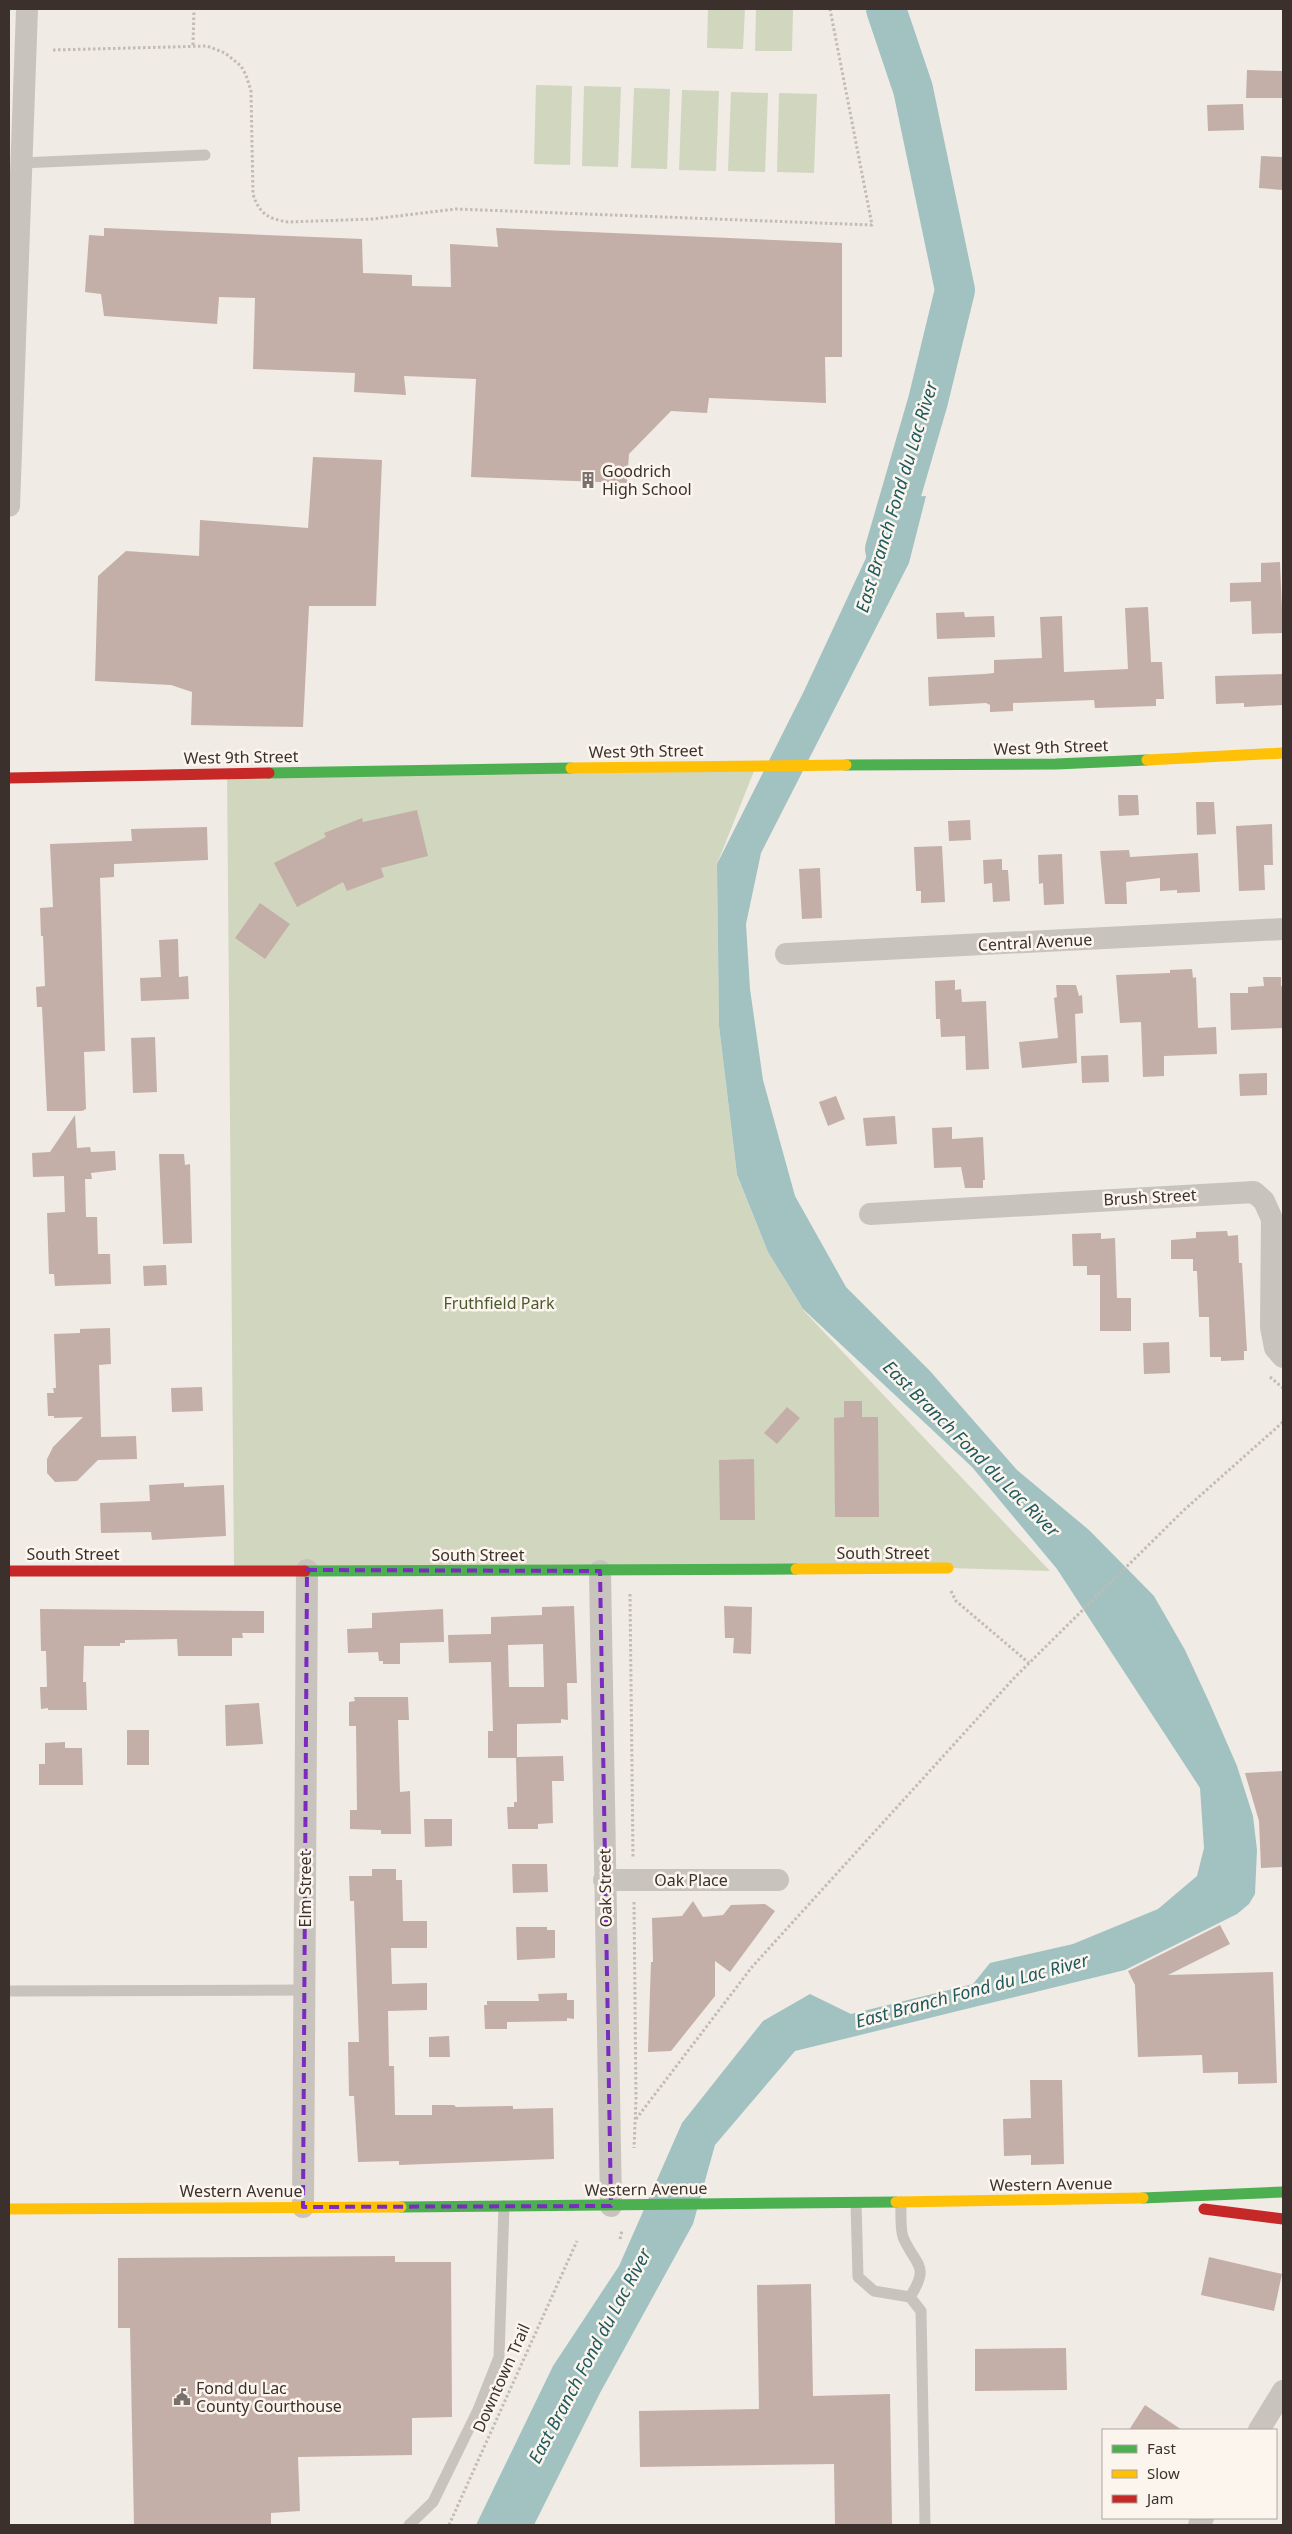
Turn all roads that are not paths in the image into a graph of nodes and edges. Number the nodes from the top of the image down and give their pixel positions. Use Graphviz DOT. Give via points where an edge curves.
graph roads {
  1 [pos="27,9"];
  2 [pos="205,155"];
  3 [pos="21,163"];
  4 [pos="12,355"];
  5 [pos="9,506"];
  6 [pos="1283,753"];
  7 [pos="9,778"];
  8 [pos="1283,930"];
  9 [pos="786,954"];
  10 [pos="870,1214"];
  11 [pos="1283,1358"];
  12 [pos="948,1568"];
  13 [pos="307,1570"];
  14 [pos="9,1571"];
  15 [pos="600,1571"];
  16 [pos="604,1880"];
  17 [pos="778,1880"];
  18 [pos="304,1990"];
  19 [pos="9,1991"];
  20 [pos="1283,2192"];
  21 [pos="1130,2199"];
  22 [pos="901,2202"];
  23 [pos="856,2203"];
  24 [pos="624,2205"];
  25 [pos="504,2206"];
  26 [pos="303,2207"];
  27 [pos="9,2209"];
  28 [pos="1283,2219"];
  29 [pos="910,2296"];
  30 [pos="1283,2391"];
  31 [pos="1260,2429"];
  32 [pos="409,2525"];
  33 [pos="926,2525"];
  1 -- 3 [label="street"];
  2 -- 3 [label="lane"];
  3 -- 4 [label="street"];
  4 -- 5 [label="street"];
  6 -- 7 [label="street, West 9th Street" via="1056,764"];
  8 -- 9 [label="street, Central Avenue"];
  10 -- 11 [label="street, Brush Street" via="1254,1192 1264,1201 1272,1219 1271,1326 1275,1348"];
  12 -- 15 [label="street, South Street"];
  13 -- 14 [label="street, South Street"];
  13 -- 15 [label="street, South Street"];
  13 -- 18 [label="street, Elm Street"];
  15 -- 16 [label="street, Oak Street"];
  16 -- 17 [label="street, Oak Place"];
  16 -- 24 [label="street, Oak Street"];
  18 -- 19 [label="lane"];
  18 -- 26 [label="street, Elm Street"];
  20 -- 21 [label="street, Western Avenue"];
  21 -- 22 [label="street, Western Avenue"];
  21 -- 28 [label="street"];
  22 -- 23 [label="street, Western Avenue"];
  22 -- 29 [label="lane" via="903,2236 921,2270 920,2281"];
  23 -- 24 [label="street, Western Avenue"];
  23 -- 29 [label="lane" via="858,2276 874,2291"];
  24 -- 25 [label="street, Western Avenue"];
  25 -- 26 [label="street, Western Avenue"];
  25 -- 32 [label="lane" via="499,2358 478,2410 433,2502"];
  26 -- 27 [label="street, Western Avenue"];
  29 -- 33 [label="lane" via="921,2311"];
  30 -- 31 [label="street"];
}
